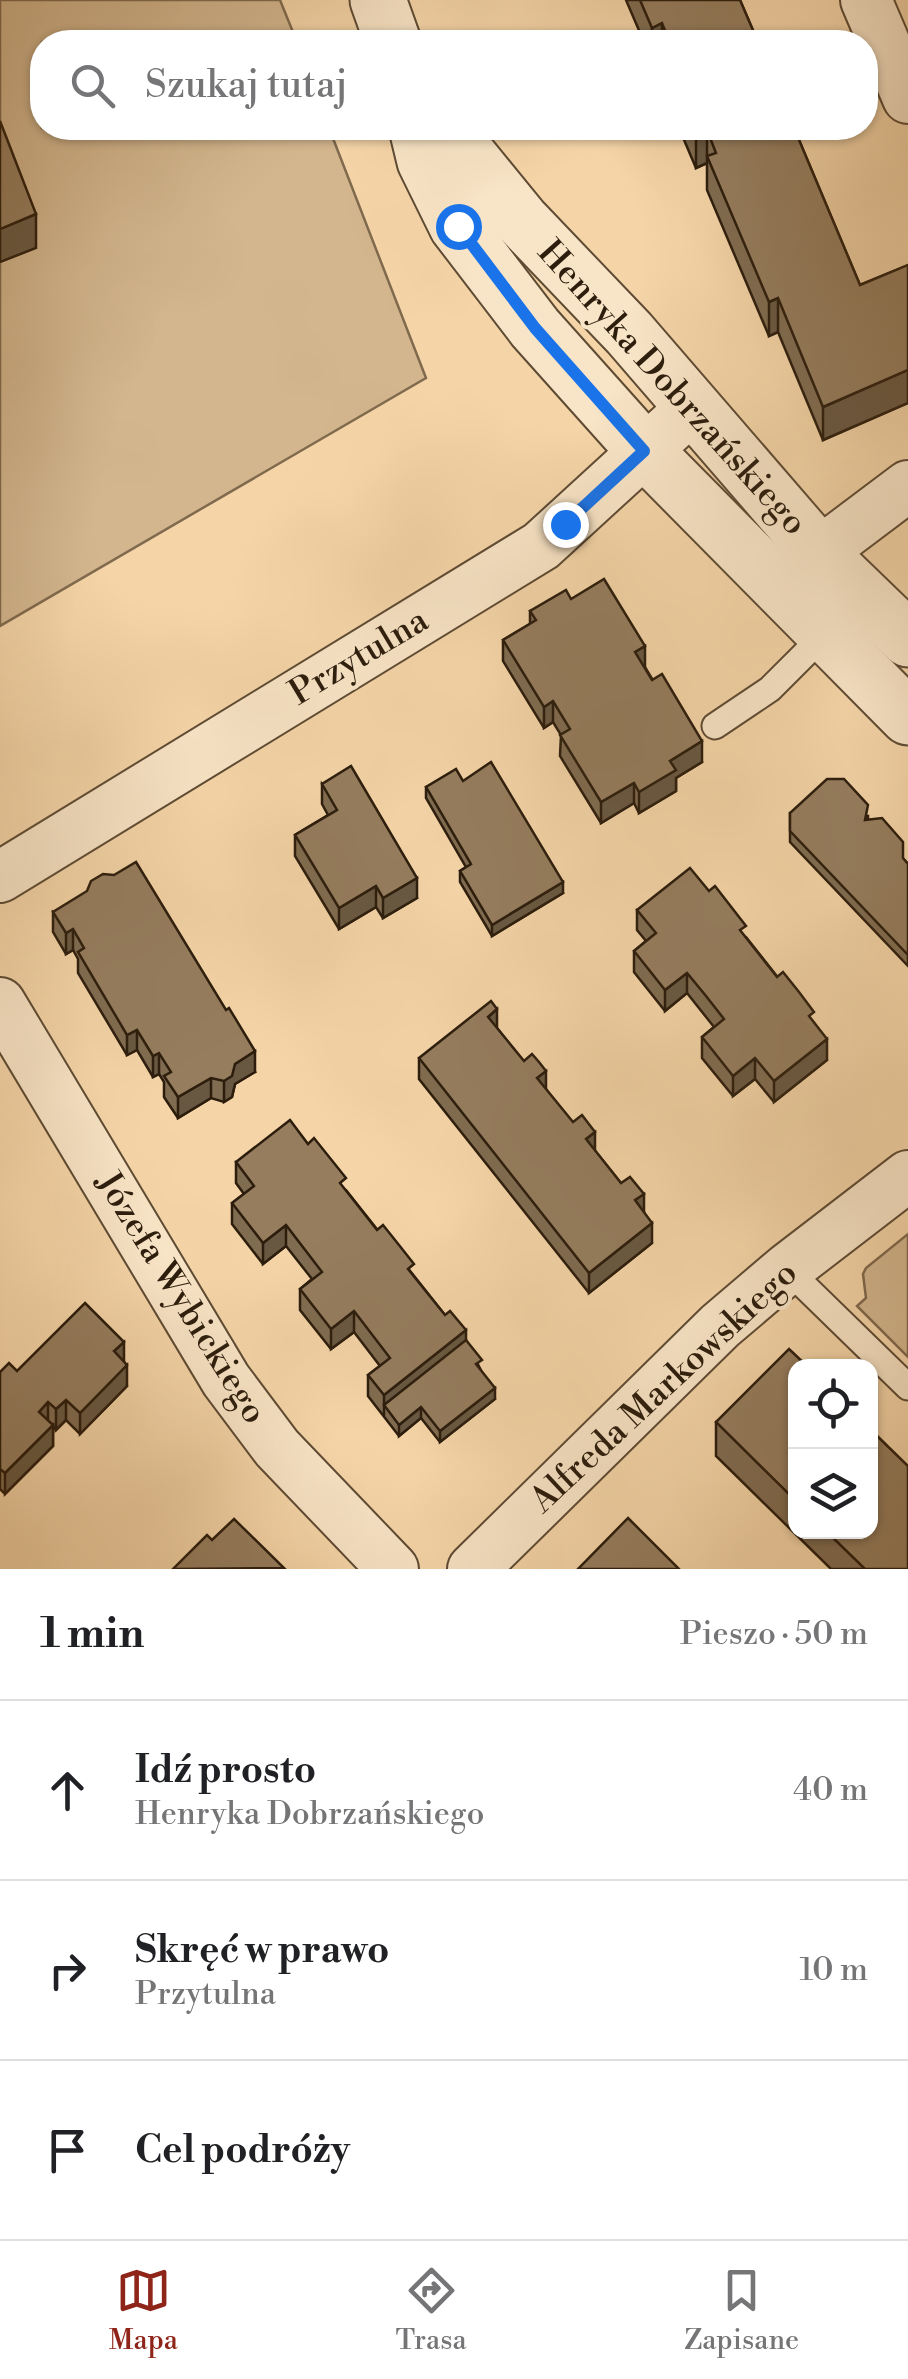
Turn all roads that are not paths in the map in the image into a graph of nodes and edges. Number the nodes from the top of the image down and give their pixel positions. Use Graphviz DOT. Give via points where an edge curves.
graph roads {
  1 [pos="378,0"];
  2 [pos="866,0"];
  3 [pos="389,30"];
  4 [pos="908,98"];
  5 [pos="420,140"];
  6 [pos="456,140"];
  7 [pos="694,406"];
  8 [pos="644,451"];
  9 [pos="908,486"];
  10 [pos="819,553"];
  11 [pos="824,634"];
  12 [pos="908,638"];
  13 [pos="908,717"];
  14 [pos="715,726"];
  15 [pos="0,877"];
  16 [pos="0,1003"];
  17 [pos="908,1176"];
  18 [pos="787,1269"];
  19 [pos="908,1387"];
  20 [pos="393,1569"];
  21 [pos="474,1569"];
  1 -- 3 [label="street"];
  2 -- 4 [label="street"];
  5 -- 8 [label="street, Henryka Dobrzańskiego" via="458,226 535,328"];
  6 -- 7 [label="street, Henryka Dobrzańskiego"];
  7 -- 8 [label="street, Przytulna"];
  7 -- 10 [label="street, Henryka Dobrzańskiego"];
  8 -- 11 [label="street, Henryka Dobrzańskiego"];
  8 -- 15 [label="street, Przytulna" via="541,546"];
  9 -- 10 [label="street"];
  10 -- 12 [label="street, Henryka Dobrzańskiego"];
  11 -- 13 [label="street, Henryka Dobrzańskiego"];
  11 -- 14 [label="lane" via="770,690"];
  16 -- 20 [label="street, Józefa Wybickiego" via="226,1380 277,1448"];
  17 -- 18 [label="street, Alfreda Markowskiego"];
  18 -- 19 [label="lane"];
  18 -- 21 [label="street, Alfreda Markowskiego" via="720,1326"];
}
